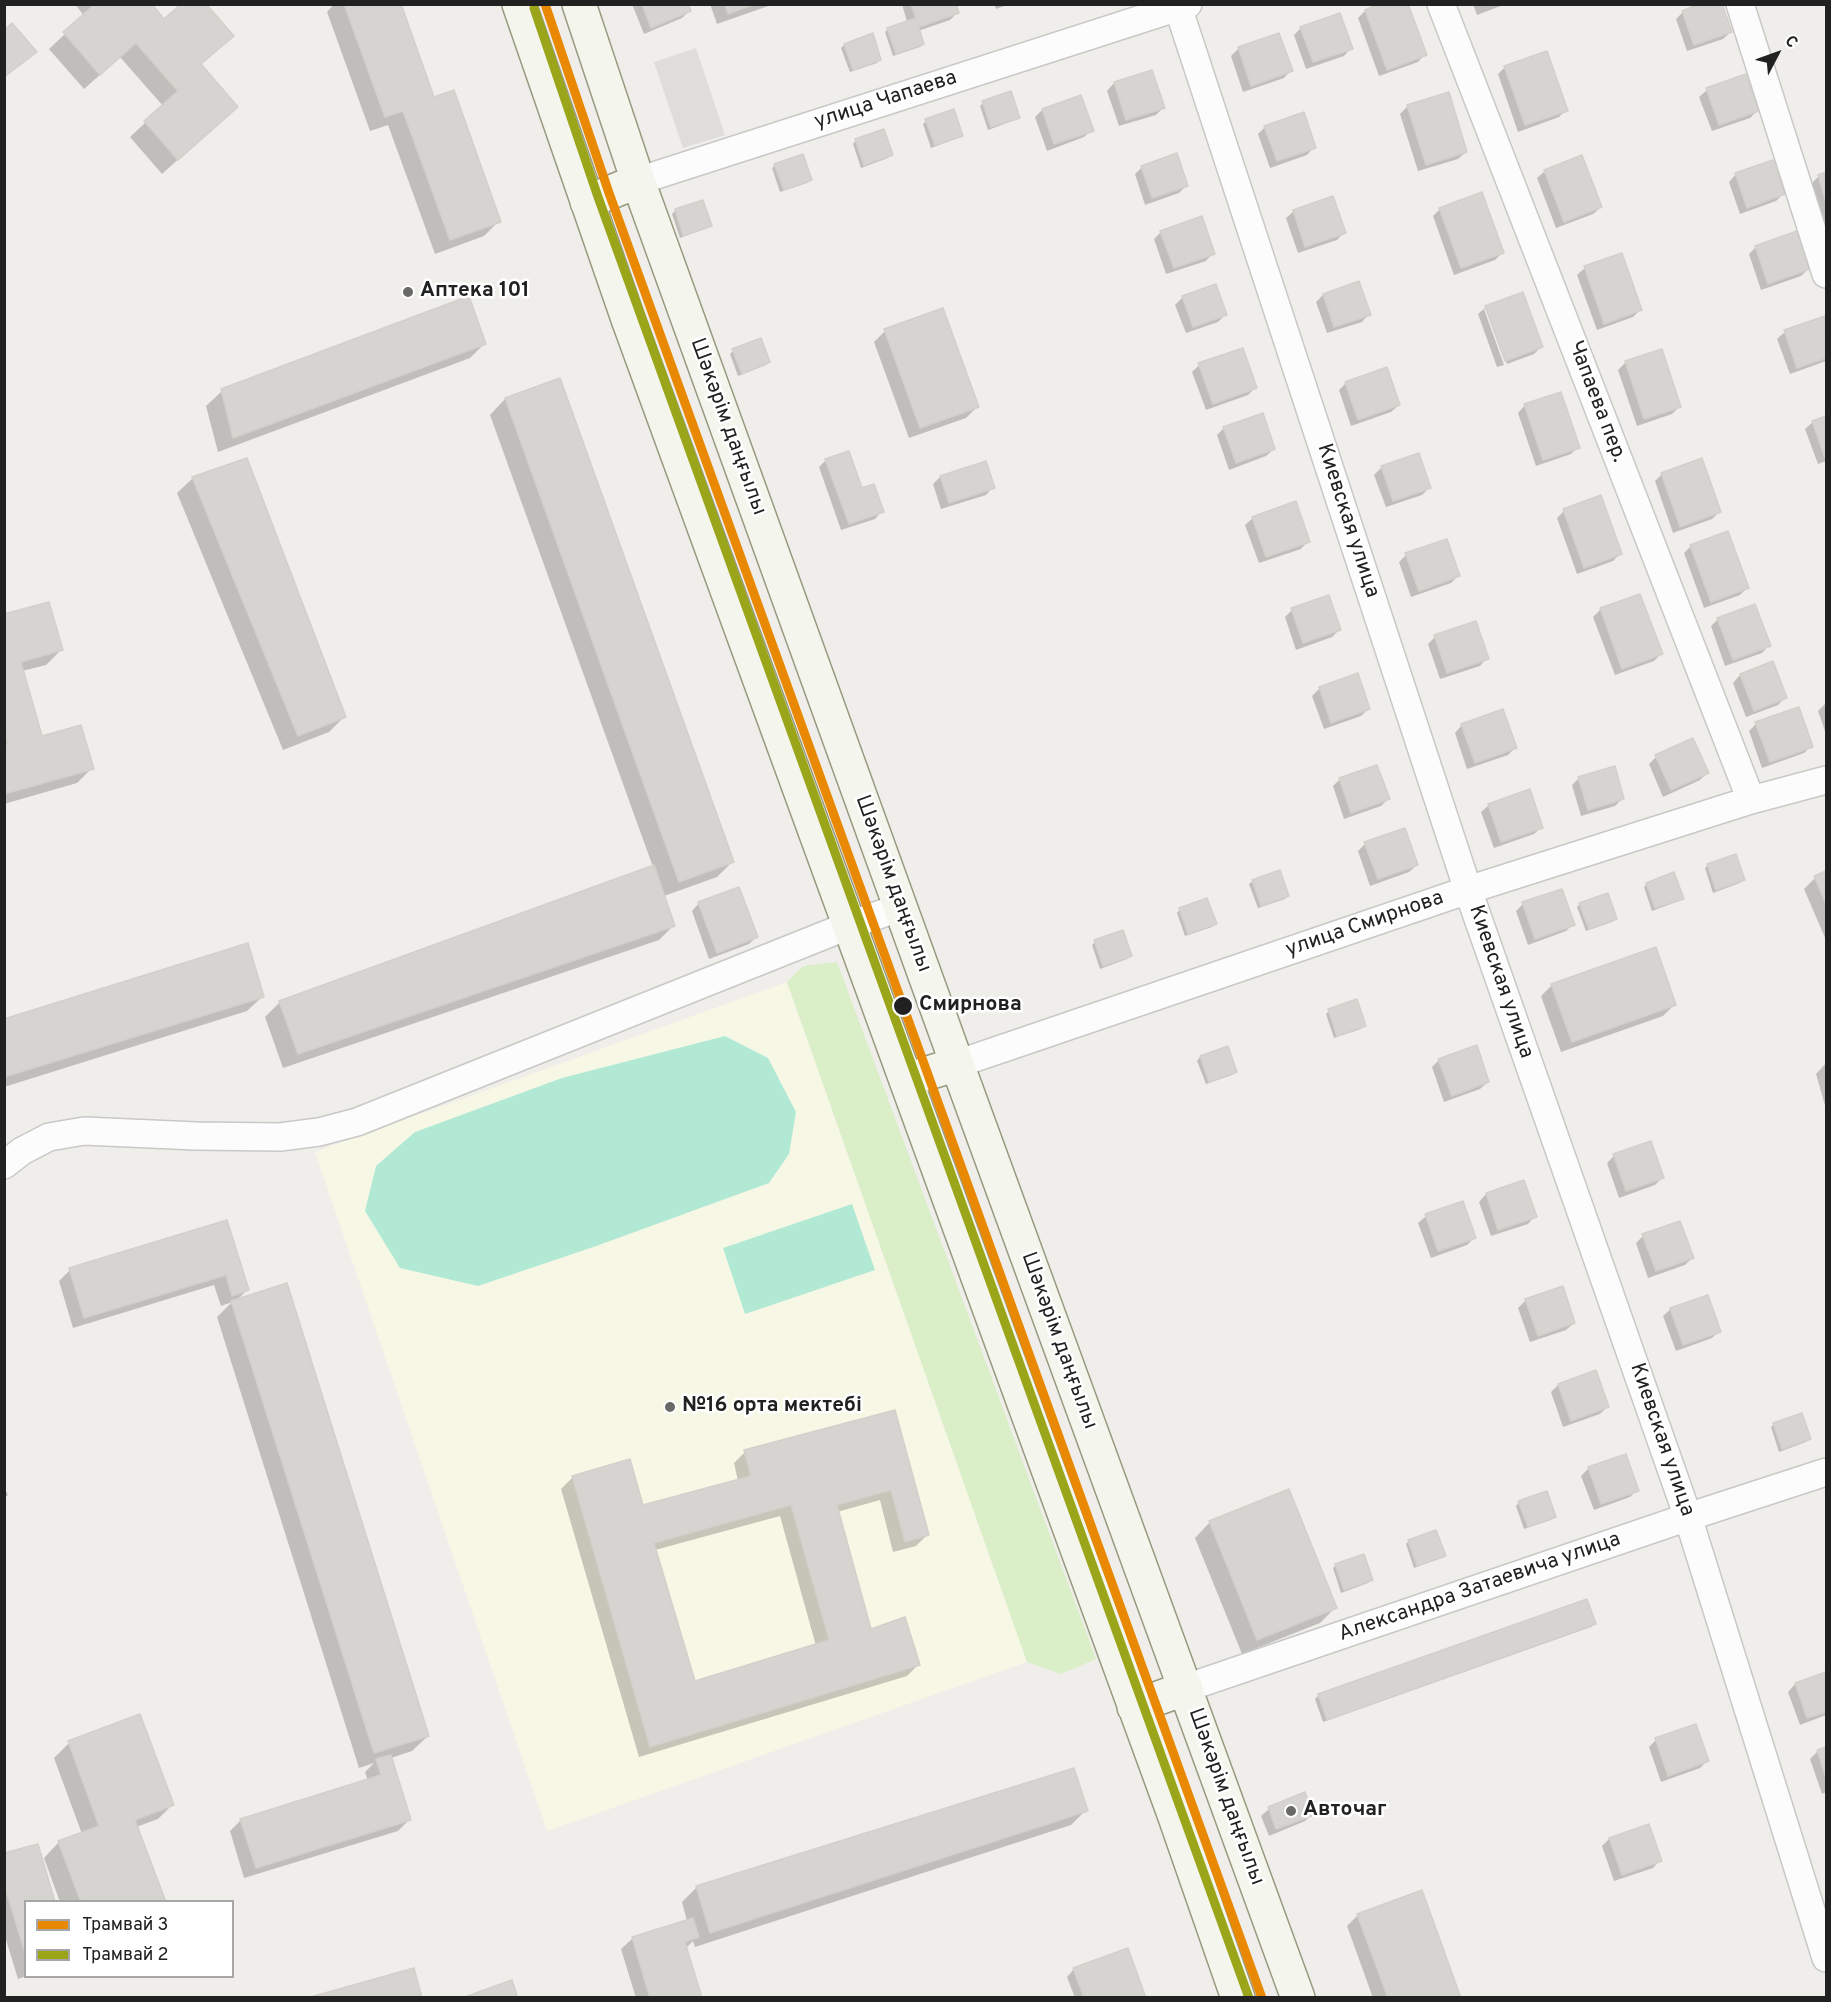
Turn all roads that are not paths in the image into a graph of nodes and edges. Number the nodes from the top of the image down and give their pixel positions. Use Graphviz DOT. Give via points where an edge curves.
graph roads {
  1 [pos="519,4"];
  2 [pos="579,4"];
  3 [pos="1441,4"];
  4 [pos="1740,4"];
  5 [pos="1181,5"];
  6 [pos="638,181"];
  7 [pos="586,202"];
  8 [pos="1827,274"];
  9 [pos="1827,780"];
  10 [pos="1751,800"];
  11 [pos="1468,890"];
  12 [pos="901,907"];
  13 [pos="850,925"];
  14 [pos="957,1064"];
  15 [pos="906,1080"];
  16 [pos="4,1165"];
  17 [pos="1827,1472"];
  18 [pos="1688,1517"];
  19 [pos="1186,1688"];
  20 [pos="1134,1707"];
  21 [pos="1827,1958"];
  22 [pos="1238,1998"];
  23 [pos="1298,1998"];
  1 -- 7 [label="main road"];
  2 -- 6 [label="main road, Шәкәрім даңғылы"];
  3 -- 10 [label="street, Чапаева пер."];
  4 -- 8 [label="street"];
  5 -- 6 [label="street, улица Чапаева"];
  5 -- 11 [label="street, Киевская улица"];
  6 -- 7 [label="main road, улица Чапаева"];
  6 -- 12 [label="main road, Шәкәрім даңғылы"];
  7 -- 13 [label="main road"];
  9 -- 10 [label="street, улица Смирнова"];
  10 -- 11 [label="street, улица Смирнова"];
  11 -- 14 [label="street, улица Смирнова"];
  11 -- 18 [label="street, Киевская улица"];
  12 -- 13 [label="street"];
  12 -- 14 [label="main road, Шәкәрім даңғылы"];
  13 -- 15 [label="main road"];
  13 -- 16 [label="street" via="357,1122 280,1137 84,1131 49,1137"];
  14 -- 15 [label="main road, улица Смирнова"];
  14 -- 19 [label="main road, Шәкәрім даңғылы"];
  15 -- 20 [label="main road"];
  17 -- 18 [label="street, Александра Затаевича улица"];
  18 -- 19 [label="street, Александра Затаевича улица"];
  18 -- 21 [label="street, Киевская улица"];
  19 -- 20 [label="main road, Александра Затаевича улица"];
  19 -- 23 [label="main road, Шәкәрім даңғылы"];
  20 -- 22 [label="main road"];
}
